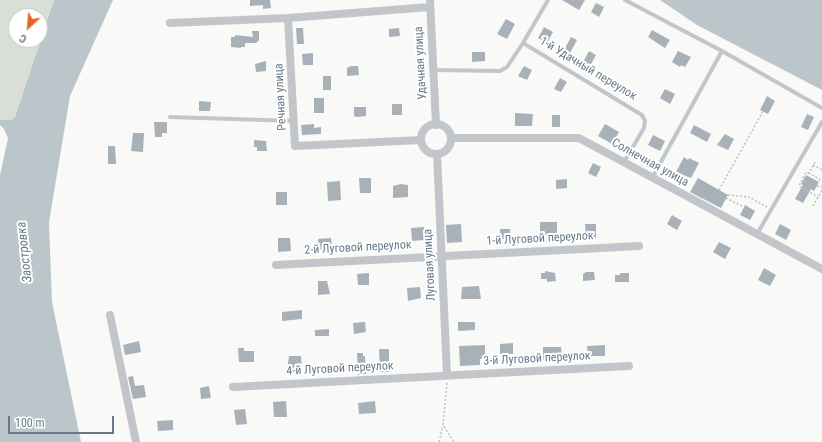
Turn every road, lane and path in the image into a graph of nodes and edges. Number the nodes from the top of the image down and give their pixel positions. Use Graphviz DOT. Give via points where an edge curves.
graph roads {
  1 [pos="548,0"];
  2 [pos="625,0"];
  3 [pos="431,2"];
  4 [pos="288,18"];
  5 [pos="170,23"];
  6 [pos="523,43"];
  7 [pos="722,51"];
  8 [pos="434,70"];
  9 [pos="822,108"];
  10 [pos="763,111"];
  11 [pos="170,117"];
  12 [pos="294,121"];
  13 [pos="822,122"];
  14 [pos="436,124"];
  15 [pos="451,138"];
  16 [pos="421,140"];
  17 [pos="437,154"];
  18 [pos="624,162"];
  19 [pos="815,162"];
  20 [pos="813,165"];
  21 [pos="822,170"];
  22 [pos="808,173"];
  23 [pos="652,178"];
  24 [pos="822,181"];
  25 [pos="817,186"];
  26 [pos="822,189"];
  27 [pos="719,190"];
  28 [pos="728,195"];
  29 [pos="818,197"];
  30 [pos="726,198"];
  31 [pos="813,206"];
  32 [pos="744,207"];
  33 [pos="767,207"];
  34 [pos="757,234"];
  35 [pos="639,246"];
  36 [pos="441,256"];
  37 [pos="276,265"];
  38 [pos="822,269"];
  39 [pos="110,315"];
  40 [pos="629,366"];
  41 [pos="447,375"];
  42 [pos="233,387"];
  43 [pos="443,425"];
  44 [pos="136,442"];
  45 [pos="439,442"];
  46 [pos="454,442"];
  1 -- 6 [label="lane"];
  2 -- 7 [label="lane"];
  3 -- 4 [label="street"];
  3 -- 8 [label="street, Удачная улица"];
  4 -- 5 [label="street"];
  4 -- 12 [label="street, Речная улица"];
  6 -- 8 [label="lane, 1-й Удачный переулок" via="507,67 500,70"];
  6 -- 18 [label="lane, 1-й Удачный переулок" via="642,115 645,121 644,128"];
  7 -- 9 [label="lane"];
  7 -- 23 [label="lane"];
  8 -- 14 [label="street, Удачная улица"];
  10 -- 27 [label="path"];
  11 -- 12 [label="lane"];
  12 -- 16 [label="street, Речная улица" via="295,146"];
  13 -- 34 [label="lane"];
  14 -- 15 [label="street" via="446,128"];
  14 -- 16 [label="street" via="424,131"];
  15 -- 17 [label="street" via="446,150"];
  15 -- 18 [label="street, Солнечная улица" via="579,138"];
  16 -- 17 [label="street" via="428,152"];
  17 -- 36 [label="street, Луговая улица"];
  18 -- 23 [label="street, Солнечная улица"];
  19 -- 20 [label="path"];
  20 -- 21 [label="path"];
  20 -- 22 [label="path"];
  22 -- 24 [label="path"];
  22 -- 29 [label="path" via="806,172 799,186"];
  23 -- 34 [label="street, Солнечная улица"];
  25 -- 26 [label="path"];
  26 -- 29 [label="path"];
  28 -- 33 [label="path" via="749,197"];
  29 -- 31 [label="path"];
  30 -- 32 [label="path"];
  34 -- 38 [label="street, Солнечная улица"];
  35 -- 36 [label="street, 1-й Луговой переулок"];
  36 -- 37 [label="street, 2-й Луговой переулок"];
  36 -- 41 [label="street, Луговая улица"];
  39 -- 44 [label="street"];
  40 -- 41 [label="street, 3-й Луговой переулок"];
  41 -- 42 [label="street, 4-й Луговой переулок"];
  41 -- 43 [label="path"];
  43 -- 45 [label="path"];
  43 -- 46 [label="path"];
}
